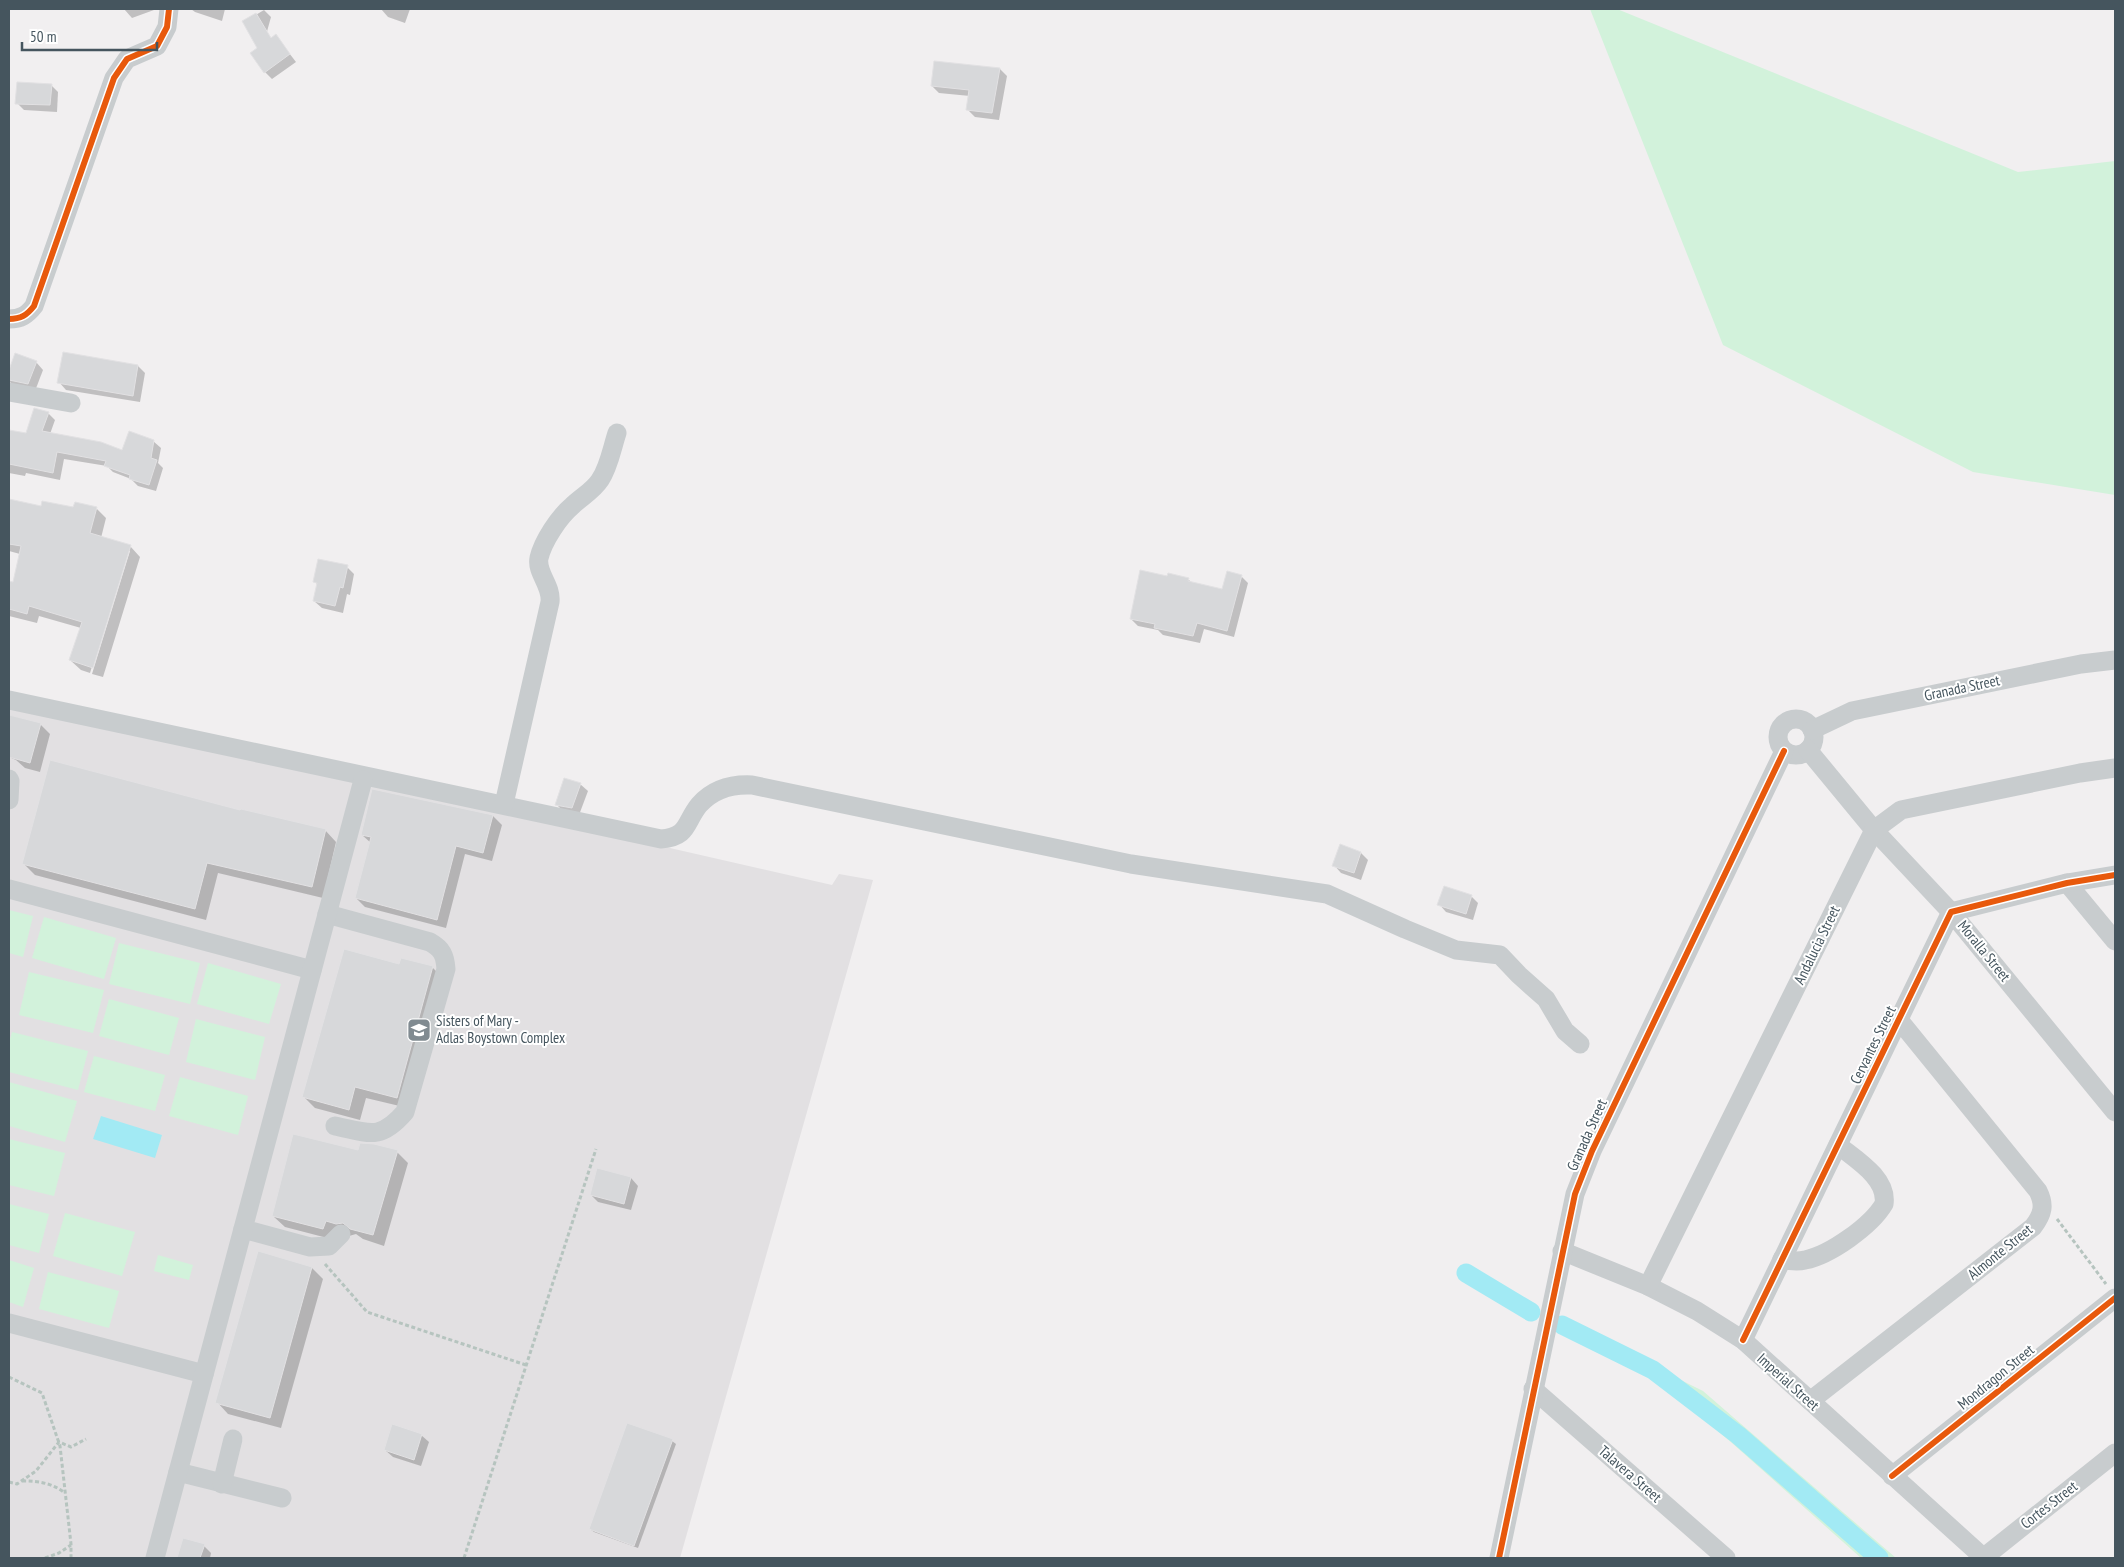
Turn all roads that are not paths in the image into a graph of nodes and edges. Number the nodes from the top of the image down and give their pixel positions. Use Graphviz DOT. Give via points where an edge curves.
graph roads {
  1 [pos="166,25"];
  2 [pos="9,319"];
  3 [pos="9,392"];
  4 [pos="71,403"];
  5 [pos="617,433"];
  6 [pos="2115,660"];
  7 [pos="9,700"];
  8 [pos="1812,730"];
  9 [pos="1808,750"];
  10 [pos="1784,751"];
  11 [pos="2115,768"];
  12 [pos="9,779"];
  13 [pos="363,780"];
  14 [pos="9,800"];
  15 [pos="504,804"];
  16 [pos="1874,830"];
  17 [pos="2115,875"];
  18 [pos="2067,883"];
  19 [pos="9,889"];
  20 [pos="1951,912"];
  21 [pos="327,914"];
  22 [pos="2115,941"];
  23 [pos="312,970"];
  24 [pos="1899,1020"];
  25 [pos="1580,1044"];
  26 [pos="2115,1112"];
  27 [pos="335,1126"];
  28 [pos="1838,1145"];
  29 [pos="243,1229"];
  30 [pos="341,1234"];
  31 [pos="1562,1251"];
  32 [pos="1782,1259"];
  33 [pos="1648,1286"];
  34 [pos="2112,1293"];
  35 [pos="9,1323"];
  36 [pos="1743,1340"];
  37 [pos="204,1374"];
  38 [pos="1534,1389"];
  39 [pos="1810,1401"];
  40 [pos="233,1439"];
  41 [pos="2115,1453"];
  42 [pos="178,1472"];
  43 [pos="1892,1476"];
  44 [pos="222,1484"];
  45 [pos="282,1498"];
  46 [pos="155,1558"];
  47 [pos="1500,1558"];
  48 [pos="1726,1558"];
  49 [pos="1983,1558"];
  1 -- 2 [label="street" via="154,48 127,59 114,78 34,306 28,314"];
  3 -- 4 [label="street"];
  5 -- 15 [label="street" via="604,474 562,516 539,558 539,568 551,594 550,602"];
  6 -- 8 [label="street, Granada Street" via="2081,664 1852,711"];
  7 -- 15 [label="street"];
  8 -- 9 [label="street" via="1814,740"];
  8 -- 10 [label="street" via="1799,720 1784,725 1779,735"];
  9 -- 10 [label="street" via="1794,755"];
  9 -- 16 [label="street, Moralla Street"];
  10 -- 31 [label="street, Granada Street" via="1592,1151 1575,1194"];
  11 -- 16 [label="street, Andalucia Street" via="1901,810"];
  12 -- 14 [label="street"];
  13 -- 21 [label="street"];
  15 -- 25 [label="street" via="672,839 680,835 699,805 712,794 737,784 752,785 1131,864 1327,894 1456,950 1500,955 1546,999 1565,1031"];
  16 -- 20 [label="street, Moralla Street"];
  16 -- 33 [label="street, Andalucia Street"];
  17 -- 18 [label="street"];
  18 -- 20 [label="street"];
  18 -- 22 [label="street"];
  19 -- 23 [label="street"];
  20 -- 24 [label="street, Cervantes Street"];
  20 -- 26 [label="street, Moralla Street"];
  21 -- 23 [label="street"];
  21 -- 27 [label="street" via="430,942 440,948 446,968 405,1112 392,1127 371,1134"];
  23 -- 29 [label="street"];
  24 -- 28 [label="street, Cervantes Street"];
  24 -- 39 [label="street, Almonte Street" via="2038,1191 2043,1210 2033,1227"];
  28 -- 32 [label="street, Cervantes Street"];
  28 -- 32 [label="street" via="1874,1176 1883,1192 1884,1204 1868,1223 1830,1250 1795,1262"];
  29 -- 30 [label="street" via="310,1247 329,1246"];
  29 -- 37 [label="street"];
  31 -- 33 [label="street, Imperial Street"];
  31 -- 38 [label="street, Granada Street"];
  32 -- 36 [label="street, Cervantes Street"];
  33 -- 36 [label="street, Imperial Street"];
  34 -- 43 [label="street, Mondragon Street"];
  35 -- 37 [label="street"];
  36 -- 39 [label="street, Imperial Street"];
  37 -- 42 [label="street"];
  38 -- 47 [label="street, Granada Street"];
  38 -- 48 [label="street, Talavera Street"];
  39 -- 43 [label="street, Imperial Street"];
  40 -- 44 [label="street"];
  41 -- 49 [label="street, Cortes Street"];
  42 -- 44 [label="street"];
  42 -- 46 [label="street"];
  43 -- 49 [label="street, Imperial Street"];
  44 -- 45 [label="street"];
}
